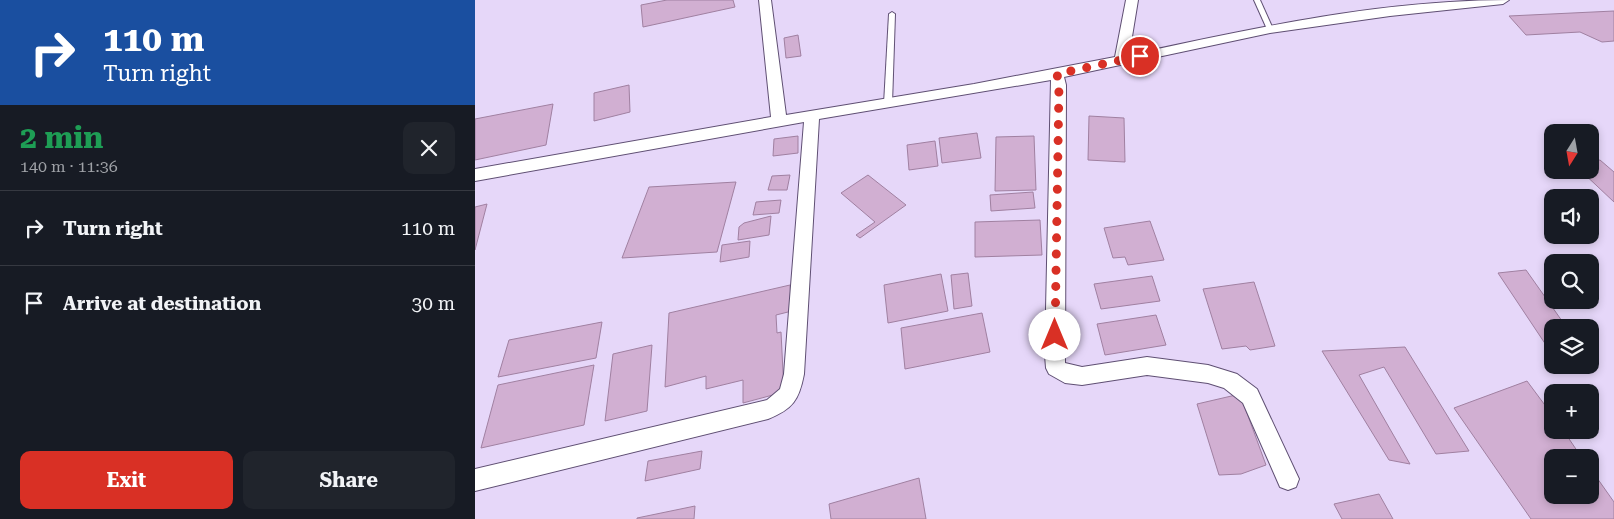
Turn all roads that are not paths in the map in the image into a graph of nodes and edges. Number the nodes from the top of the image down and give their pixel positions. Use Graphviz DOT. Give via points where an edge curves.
graph roads {
  1 [pos="765,0"];
  2 [pos="1132,0"];
  3 [pos="1257,0"];
  4 [pos="1503,0"];
  5 [pos="891,14"];
  6 [pos="1270,29"];
  7 [pos="1121,60"];
  8 [pos="1057,74"];
  9 [pos="888,104"];
  10 [pos="812,117"];
  11 [pos="779,121"];
  12 [pos="475,175"];
  13 [pos="1287,479"];
  14 [pos="475,480"];
  1 -- 11 [label="street"];
  2 -- 7 [label="street"];
  3 -- 6 [label="lane"];
  4 -- 6 [label="street"];
  5 -- 9 [label="lane"];
  6 -- 7 [label="street"];
  7 -- 8 [label="street"];
  8 -- 9 [label="street"];
  8 -- 13 [label="street" via="1056,368 1065,374 1082,376 1147,366 1208,374 1230,381 1250,396"];
  9 -- 10 [label="street"];
  10 -- 11 [label="street"];
  10 -- 14 [label="street" via="790,394 768,409"];
  11 -- 12 [label="street"];
}
